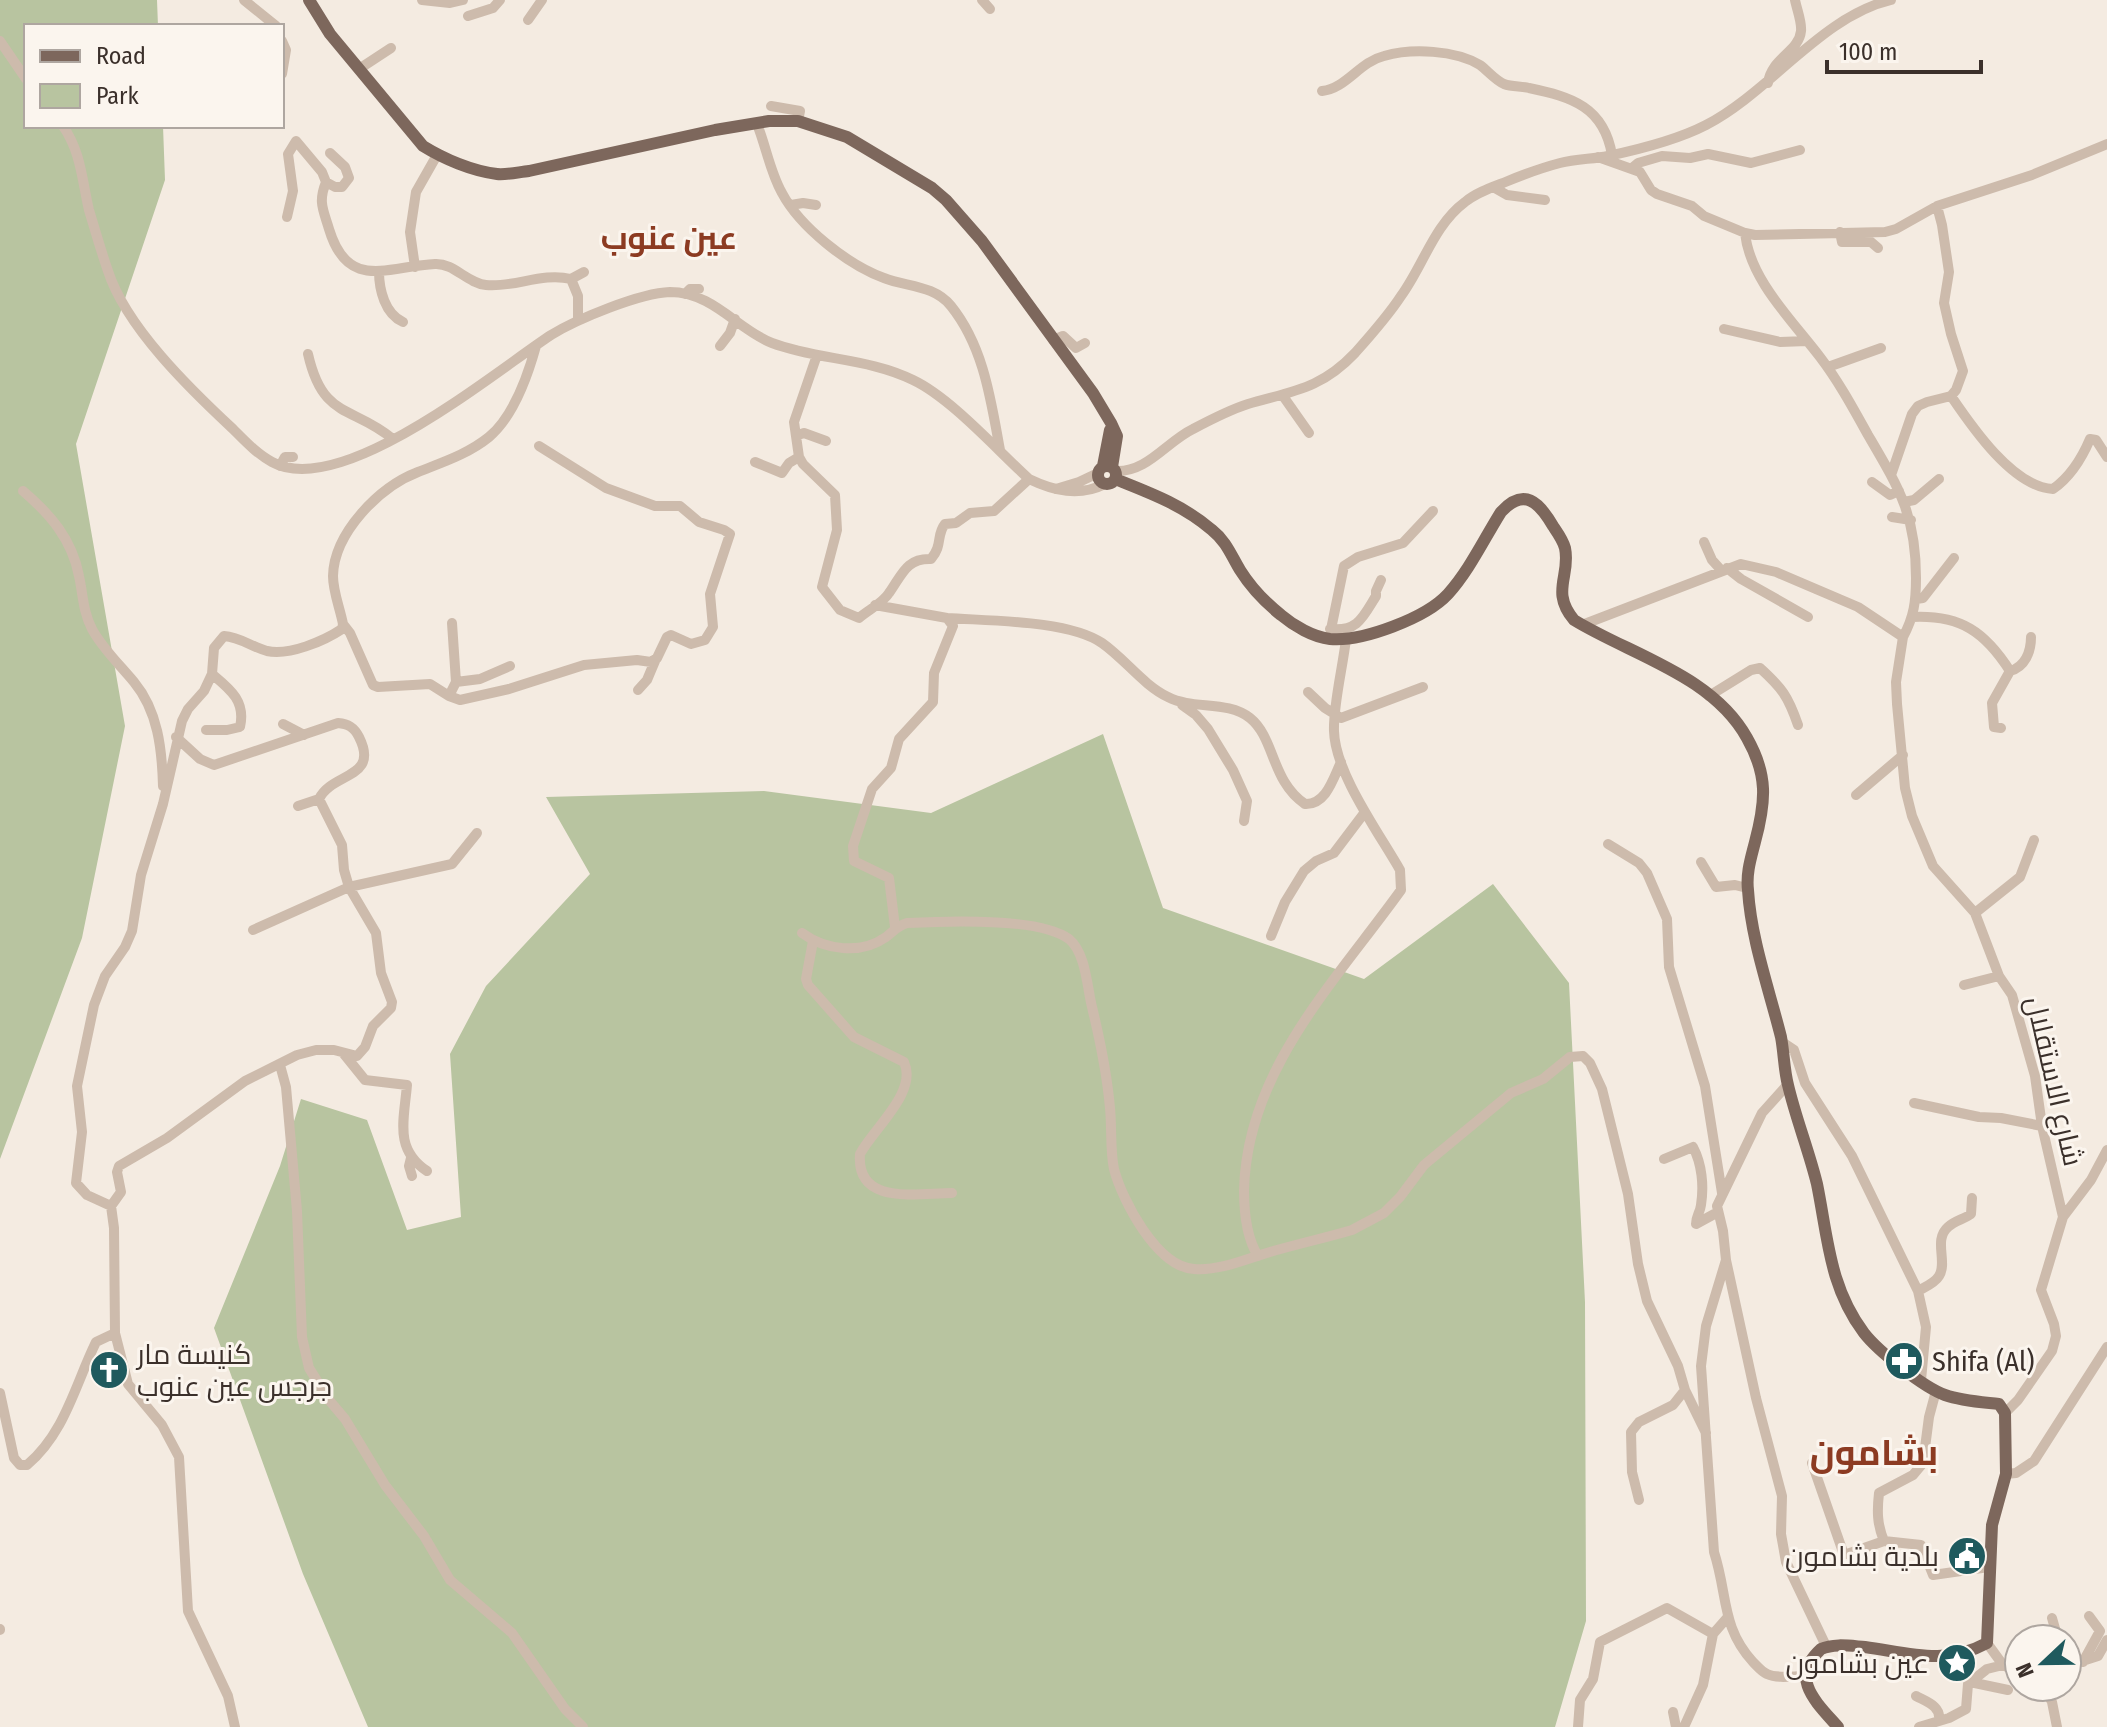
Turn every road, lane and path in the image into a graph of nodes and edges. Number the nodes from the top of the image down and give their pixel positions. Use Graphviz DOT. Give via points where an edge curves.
graph roads {
  1 [pos="244,0"];
  2 [pos="309,0"];
  3 [pos="422,0"];
  4 [pos="463,0"];
  5 [pos="500,0"];
  6 [pos="542,0"];
  7 [pos="982,0"];
  8 [pos="1795,0"];
  9 [pos="1891,0"];
  10 [pos="990,9"];
  11 [pos="468,16"];
  12 [pos="528,20"];
  13 [pos="274,24"];
  14 [pos="0,41"];
  15 [pos="391,48"];
  16 [pos="359,69"];
  17 [pos="24,76"];
  18 [pos="1768,83"];
  19 [pos="1322,91"];
  20 [pos="771,106"];
  21 [pos="798,121"];
  22 [pos="757,124"];
  23 [pos="64,128"];
  24 [pos="2107,144"];
  25 [pos="1800,150"];
  26 [pos="330,153"];
  27 [pos="437,155"];
  28 [pos="1612,155"];
  29 [pos="1598,157"];
  30 [pos="1632,168"];
  31 [pos="326,182"];
  32 [pos="1493,187"];
  33 [pos="1545,200"];
  34 [pos="791,205"];
  35 [pos="816,205"];
  36 [pos="1937,206"];
  37 [pos="287,217"];
  38 [pos="1840,232"];
  39 [pos="1745,233"];
  40 [pos="1878,248"];
  41 [pos="415,267"];
  42 [pos="379,271"];
  43 [pos="584,272"];
  44 [pos="571,279"];
  45 [pos="699,289"];
  46 [pos="685,294"];
  47 [pos="735,319"];
  48 [pos="578,320"];
  49 [pos="403,322"];
  50 [pos="1724,329"];
  51 [pos="1053,340"];
  52 [pos="1807,341"];
  53 [pos="1085,343"];
  54 [pos="536,346"];
  55 [pos="720,346"];
  56 [pos="1881,348"];
  57 [pos="308,354"];
  58 [pos="817,355"];
  59 [pos="1828,367"];
  60 [pos="1283,396"];
  61 [pos="1951,396"];
  62 [pos="1309,433"];
  63 [pos="798,435"];
  64 [pos="393,439"];
  65 [pos="826,441"];
  66 [pos="539,446"];
  67 [pos="1000,450"];
  68 [pos="293,457"];
  69 [pos="799,457"];
  70 [pos="2107,457"];
  71 [pos="755,462"];
  72 [pos="280,466"];
  73 [pos="1108,473"];
  74 [pos="1891,475"];
  75 [pos="1029,479"];
  76 [pos="1939,479"];
  77 [pos="1872,482"];
  78 [pos="23,491"];
  79 [pos="1901,496"];
  80 [pos="1433,511"];
  81 [pos="1892,517"];
  82 [pos="1911,520"];
  83 [pos="1704,542"];
  84 [pos="1954,558"];
  85 [pos="1724,569"];
  86 [pos="1381,580"];
  87 [pos="1916,599"];
  88 [pos="875,605"];
  89 [pos="1808,617"];
  90 [pos="1913,617"];
  91 [pos="947,618"];
  92 [pos="452,623"];
  93 [pos="343,624"];
  94 [pos="1582,625"];
  95 [pos="1330,634"];
  96 [pos="1903,637"];
  97 [pos="2031,637"];
  98 [pos="1346,639"];
  99 [pos="655,661"];
  100 [pos="510,666"];
  101 [pos="2010,671"];
  102 [pos="212,674"];
  103 [pos="456,682"];
  104 [pos="1423,687"];
  105 [pos="638,690"];
  106 [pos="1308,692"];
  107 [pos="449,696"];
  108 [pos="1709,696"];
  109 [pos="1177,701"];
  110 [pos="1336,716"];
  111 [pos="283,724"];
  112 [pos="1798,725"];
  113 [pos="2001,728"];
  114 [pos="206,730"];
  115 [pos="304,735"];
  116 [pos="176,737"];
  117 [pos="1903,755"];
  118 [pos="1341,762"];
  119 [pos="1856,795"];
  120 [pos="319,799"];
  121 [pos="163,804"];
  122 [pos="298,806"];
  123 [pos="1365,812"];
  124 [pos="1244,821"];
  125 [pos="477,833"];
  126 [pos="2034,840"];
  127 [pos="1608,844"];
  128 [pos="1701,862"];
  129 [pos="349,887"];
  130 [pos="1747,888"];
  131 [pos="1975,913"];
  132 [pos="895,927"];
  133 [pos="253,930"];
  134 [pos="802,933"];
  135 [pos="1271,936"];
  136 [pos="813,941"];
  137 [pos="1999,976"];
  138 [pos="1964,985"];
  139 [pos="1782,1042"];
  140 [pos="343,1053"];
  141 [pos="280,1065"];
  142 [pos="1788,1084"];
  143 [pos="1914,1103"];
  144 [pos="2042,1126"];
  145 [pos="2107,1150"];
  146 [pos="411,1158"];
  147 [pos="1664,1159"];
  148 [pos="427,1171"];
  149 [pos="412,1176"];
  150 [pos="952,1193"];
  151 [pos="1722,1193"];
  152 [pos="1972,1198"];
  153 [pos="111,1206"];
  154 [pos="1718,1212"];
  155 [pos="2063,1217"];
  156 [pos="1258,1256"];
  157 [pos="1726,1260"];
  158 [pos="1918,1291"];
  159 [pos="115,1333"];
  160 [pos="2107,1347"];
  161 [pos="1921,1380"];
  162 [pos="1685,1390"];
  163 [pos="1936,1391"];
  164 [pos="0,1393"];
  165 [pos="2005,1413"];
  166 [pos="1706,1433"];
  167 [pos="1812,1463"];
  168 [pos="2006,1474"];
  169 [pos="1639,1500"];
  170 [pos="1884,1541"];
  171 [pos="1989,1567"];
  172 [pos="2089,1616"];
  173 [pos="1727,1618"];
  174 [pos="2052,1618"];
  175 [pos="2053,1623"];
  176 [pos="1713,1634"];
  177 [pos="2107,1640"];
  178 [pos="1987,1643"];
  179 [pos="1826,1646"];
  180 [pos="2083,1662"];
  181 [pos="2003,1665"];
  182 [pos="1805,1676"];
  183 [pos="1970,1682"];
  184 [pos="2003,1689"];
  185 [pos="1916,1696"];
  186 [pos="2052,1703"];
  187 [pos="1673,1712"];
  188 [pos="1939,1720"];
  189 [pos="235,1727"];
  190 [pos="583,1727"];
  191 [pos="1578,1727"];
  192 [pos="1676,1727"];
  193 [pos="1684,1727"];
  194 [pos="1838,1727"];
  195 [pos="1919,1727"];
  196 [pos="2057,1727"];
  1 -- 13 [label="street"];
  2 -- 16 [label="main road"];
  3 -- 4 [label="street"];
  5 -- 11 [label="street" via="493,8"];
  6 -- 12 [label="street"];
  7 -- 10 [label="street"];
  8 -- 18 [label="street" via="1802,28 1799,40 1769,71"];
  9 -- 18 [label="street" via="1833,28"];
  14 -- 17 [label="street"];
  15 -- 16 [label="street"];
  16 -- 27 [label="main road" via="405,127"];
  18 -- 28 [label="street" via="1700,128"];
  19 -- 28 [label="street" via="1335,89 1367,62 1385,56 1452,56 1479,65 1503,84 1591,110"];
  20 -- 21 [label="street" via="800,111"];
  21 -- 22 [label="main road"];
  21 -- 51 [label="main road" via="847,137 946,200"];
  22 -- 27 [label="main road" via="529,171 498,174"];
  22 -- 34 [label="street"];
  23 -- 72 [label="street" via="78,156 99,244 122,304 208,406"];
  24 -- 36 [label="street"];
  25 -- 30 [label="street" via="1751,163 1708,154 1662,156"];
  26 -- 31 [label="street" via="349,178 342,187"];
  27 -- 41 [label="street" via="416,192 410,232"];
  28 -- 29 [label="street"];
  29 -- 30 [label="street"];
  29 -- 32 [label="street" via="1563,162"];
  30 -- 39 [label="street" via="1657,194"];
  31 -- 37 [label="street" via="297,137 288,154 293,191"];
  31 -- 42 [label="street" via="320,198 335,250 353,266"];
  32 -- 33 [label="street" via="1507,195"];
  32 -- 60 [label="street" via="1456,210 1401,297 1355,353 1316,384"];
  34 -- 35 [label="street"];
  34 -- 67 [label="street" via="822,240 845,256 888,280 930,291 950,305 985,374"];
  36 -- 38 [label="street" via="1885,232"];
  36 -- 61 [label="street" via="1949,272 1944,303 1963,371"];
  38 -- 39 [label="street"];
  38 -- 40 [label="street" via="1842,242 1871,242"];
  39 -- 52 [label="street, شارع الاستقلال" via="1765,285"];
  41 -- 42 [label="street"];
  41 -- 44 [label="street" via="444,264 483,285"];
  42 -- 49 [label="street" via="380,295"];
  43 -- 44 [label="street"];
  44 -- 48 [label="street" via="578,296"];
  45 -- 46 [label="street"];
  46 -- 47 [label="street"];
  46 -- 48 [label="street" via="652,295"];
  47 -- 55 [label="street"];
  47 -- 58 [label="street" via="772,343"];
  48 -- 54 [label="street"];
  50 -- 52 [label="street" via="1780,342"];
  51 -- 53 [label="street" via="1063,336 1076,348"];
  51 -- 73 [label="main road" via="1117,436"];
  52 -- 59 [label="street, شارع الاستقلال"];
  54 -- 64 [label="street"];
  54 -- 93 [label="street" via="507,414 491,436 443,464 401,480 356,523 336,555 333,573"];
  56 -- 59 [label="street"];
  57 -- 64 [label="street" via="330,402"];
  58 -- 63 [label="street" via="794,422"];
  58 -- 67 [label="street" via="913,380"];
  59 -- 74 [label="street, شارع الاستقلال"];
  60 -- 62 [label="street"];
  60 -- 73 [label="street" via="1217,417 1184,433 1142,465"];
  61 -- 70 [label="street" via="1993,452 2037,486 2059,485 2090,439"];
  61 -- 74 [label="street" via="1927,402 1912,414"];
  63 -- 65 [label="street"];
  63 -- 69 [label="street"];
  64 -- 72 [label="street" via="329,466 299,471"];
  66 -- 99 [label="street" via="606,488 655,506 680,506 693,519 730,534 712,587 710,634 691,644 671,635"];
  67 -- 75 [label="street"];
  68 -- 72 [label="street" via="285,457"];
  69 -- 71 [label="street" via="782,473"];
  69 -- 88 [label="street" via="835,495 837,530 822,587 849,615 859,618"];
  73 -- 75 [label="street" via="1054,489"];
  73 -- 95 [label="main road" via="1190,512 1226,543 1240,571 1282,616 1316,635"];
  74 -- 79 [label="street, شارع الاستقلال"];
  75 -- 88 [label="street" via="994,511 970,513 945,524 931,559 910,563 889,595"];
  76 -- 79 [label="street" via="1914,500"];
  77 -- 79 [label="street"];
  78 -- 121 [label="street" via="61,530 92,629 137,685 152,713 160,743"];
  79 -- 82 [label="street, شارع الاستقلال"];
  80 -- 95 [label="street" via="1403,543 1344,566"];
  81 -- 82 [label="street"];
  82 -- 87 [label="street, شارع الاستقلال"];
  83 -- 85 [label="street" via="1712,560"];
  84 -- 87 [label="street" via="1923,598"];
  85 -- 89 [label="street"];
  85 -- 94 [label="street"];
  85 -- 96 [label="street" via="1741,564 1776,572 1858,607"];
  86 -- 95 [label="street" via="1358,623"];
  87 -- 90 [label="street, شارع الاستقلال"];
  88 -- 91 [label="street"];
  90 -- 96 [label="street, شارع الاستقلال"];
  90 -- 101 [label="street" via="1967,625 1995,648"];
  91 -- 109 [label="street" via="1077,631 1104,644"];
  91 -- 132 [label="street" via="953,626 934,673 933,702 899,739 891,768 872,789 853,846 854,861 889,878"];
  92 -- 103 [label="street"];
  93 -- 102 [label="street" via="325,638 283,652 224,636 214,648"];
  93 -- 107 [label="street" via="373,685 430,684"];
  94 -- 98 [label="main road" via="1564,605 1565,549 1558,534 1534,501 1522,498 1501,512 1438,604"];
  94 -- 108 [label="main road"];
  95 -- 98 [label="main road"];
  96 -- 117 [label="street, شارع الاستقلال" via="1896,682"];
  97 -- 101 [label="street" via="2024,663"];
  98 -- 110 [label="street"];
  99 -- 105 [label="street"];
  99 -- 107 [label="street" via="594,663 474,698"];
  100 -- 103 [label="street"];
  101 -- 113 [label="street" via="1992,703 1994,727"];
  102 -- 114 [label="street" via="235,694 242,720 235,729"];
  102 -- 116 [label="street" via="184,714"];
  103 -- 107 [label="street"];
  104 -- 110 [label="street"];
  106 -- 110 [label="street"];
  108 -- 112 [label="street" via="1760,668 1789,698"];
  108 -- 130 [label="main road" via="1738,723 1765,786"];
  109 -- 118 [label="street" via="1231,709 1252,720 1280,775 1305,804 1322,799"];
  109 -- 124 [label="street" via="1201,720 1229,762 1247,801"];
  110 -- 118 [label="street"];
  111 -- 115 [label="street"];
  115 -- 116 [label="street" via="214,765"];
  115 -- 120 [label="street" via="348,724 366,753 359,768 324,789"];
  116 -- 121 [label="street"];
  117 -- 119 [label="street"];
  117 -- 131 [label="street, شارع الاستقلال" via="1905,788 1926,852"];
  118 -- 123 [label="street"];
  120 -- 122 [label="street"];
  120 -- 129 [label="street" via="342,845"];
  121 -- 153 [label="street" via="141,875 132,931 98,993 77,1086 82,1132 76,1183"];
  123 -- 135 [label="street" via="1334,853 1304,871"];
  123 -- 156 [label="street" via="1400,870 1401,890 1325,988 1255,1115 1244,1209"];
  125 -- 129 [label="street" via="452,864"];
  126 -- 131 [label="street" via="2020,877"];
  127 -- 151 [label="street" via="1647,873 1667,919 1669,967 1705,1086"];
  128 -- 130 [label="street" via="1716,887"];
  129 -- 133 [label="street"];
  129 -- 140 [label="street" via="376,933 381,973 392,1002 362,1052"];
  130 -- 139 [label="main road"];
  131 -- 137 [label="street, شارع الاستقلال"];
  132 -- 136 [label="street" via="886,937 859,947 837,949"];
  132 -- 156 [label="street" via="1005,922 1067,938 1080,956 1106,1078 1114,1168 1134,1217 1159,1250 1192,1270"];
  134 -- 136 [label="street"];
  136 -- 150 [label="street" via="808,985 854,1037 904,1062 907,1069 905,1090 860,1154 863,1178 882,1192"];
  137 -- 138 [label="street"];
  137 -- 144 [label="street, شارع الاستقلال" via="2012,995 2023,1030"];
  139 -- 142 [label="main road"];
  139 -- 158 [label="street" via="1794,1050 1805,1083 1852,1156"];
  140 -- 141 [label="street" via="316,1050"];
  140 -- 146 [label="street" via="365,1080 407,1085 403,1131"];
  141 -- 153 [label="street" via="245,1081 119,1166 121,1192"];
  141 -- 190 [label="street" via="297,1211 302,1337 309,1368 450,1580 512,1633"];
  142 -- 151 [label="street" via="1762,1113"];
  142 -- 161 [label="main road" via="1840,1291 1876,1347"];
  143 -- 144 [label="street"];
  144 -- 155 [label="street, شارع الاستقلال"];
  145 -- 155 [label="street"];
  146 -- 148 [label="street"];
  146 -- 149 [label="street"];
  147 -- 154 [label="street" via="1693,1147 1702,1180 1696,1224"];
  151 -- 154 [label="street"];
  152 -- 158 [label="street" via="1971,1214 1943,1233 1939,1276"];
  153 -- 159 [label="street"];
  154 -- 157 [label="street"];
  155 -- 165 [label="street, شارع الاستقلال" via="2041,1290 2054,1324 2052,1351"];
  156 -- 162 [label="street" via="1370,1222 1400,1197 1424,1165 1511,1093 1543,1079 1570,1057 1583,1056 1602,1089 1647,1301"];
  157 -- 166 [label="street" via="1703,1345"];
  157 -- 179 [label="street" via="1782,1496 1786,1562"];
  158 -- 161 [label="street" via="1926,1327"];
  159 -- 164 [label="street" via="96,1342 54,1434 27,1465 14,1458"];
  159 -- 189 [label="street" via="128,1384 162,1425 179,1457 189,1615 228,1696"];
  160 -- 168 [label="street" via="2034,1461"];
  161 -- 163 [label="main road"];
  162 -- 166 [label="street"];
  162 -- 169 [label="street" via="1673,1405 1639,1422 1631,1432"];
  163 -- 165 [label="main road" via="1999,1404"];
  163 -- 170 [label="street" via="1923,1463 1913,1475 1879,1493 1876,1517"];
  165 -- 168 [label="main road"];
  166 -- 173 [label="street" via="1714,1552"];
  167 -- 170 [label="street" via="1843,1552"];
  168 -- 171 [label="main road" via="1992,1525"];
  170 -- 171 [label="street" via="1921,1545 1933,1575"];
  171 -- 178 [label="main road"];
  172 -- 180 [label="street" via="2100,1631"];
  173 -- 176 [label="street"];
  173 -- 182 [label="street" via="1744,1653 1759,1668 1777,1677"];
  174 -- 175 [label="street"];
  176 -- 191 [label="street" via="1667,1608 1600,1642 1593,1679 1580,1700"];
  176 -- 193 [label="street" via="1703,1685"];
  177 -- 180 [label="street" via="2098,1656"];
  178 -- 179 [label="main road" via="1957,1656 1938,1657"];
  178 -- 181 [label="street"];
  179 -- 182 [label="main road" via="1812,1657"];
  181 -- 183 [label="street"];
  182 -- 194 [label="main road" via="1809,1690"];
  183 -- 184 [label="street"];
  183 -- 188 [label="street" via="1966,1709"];
  185 -- 188 [label="street" via="1935,1706"];
  186 -- 196 [label="street"];
  187 -- 192 [label="street"];
  188 -- 195 [label="street"];
}
